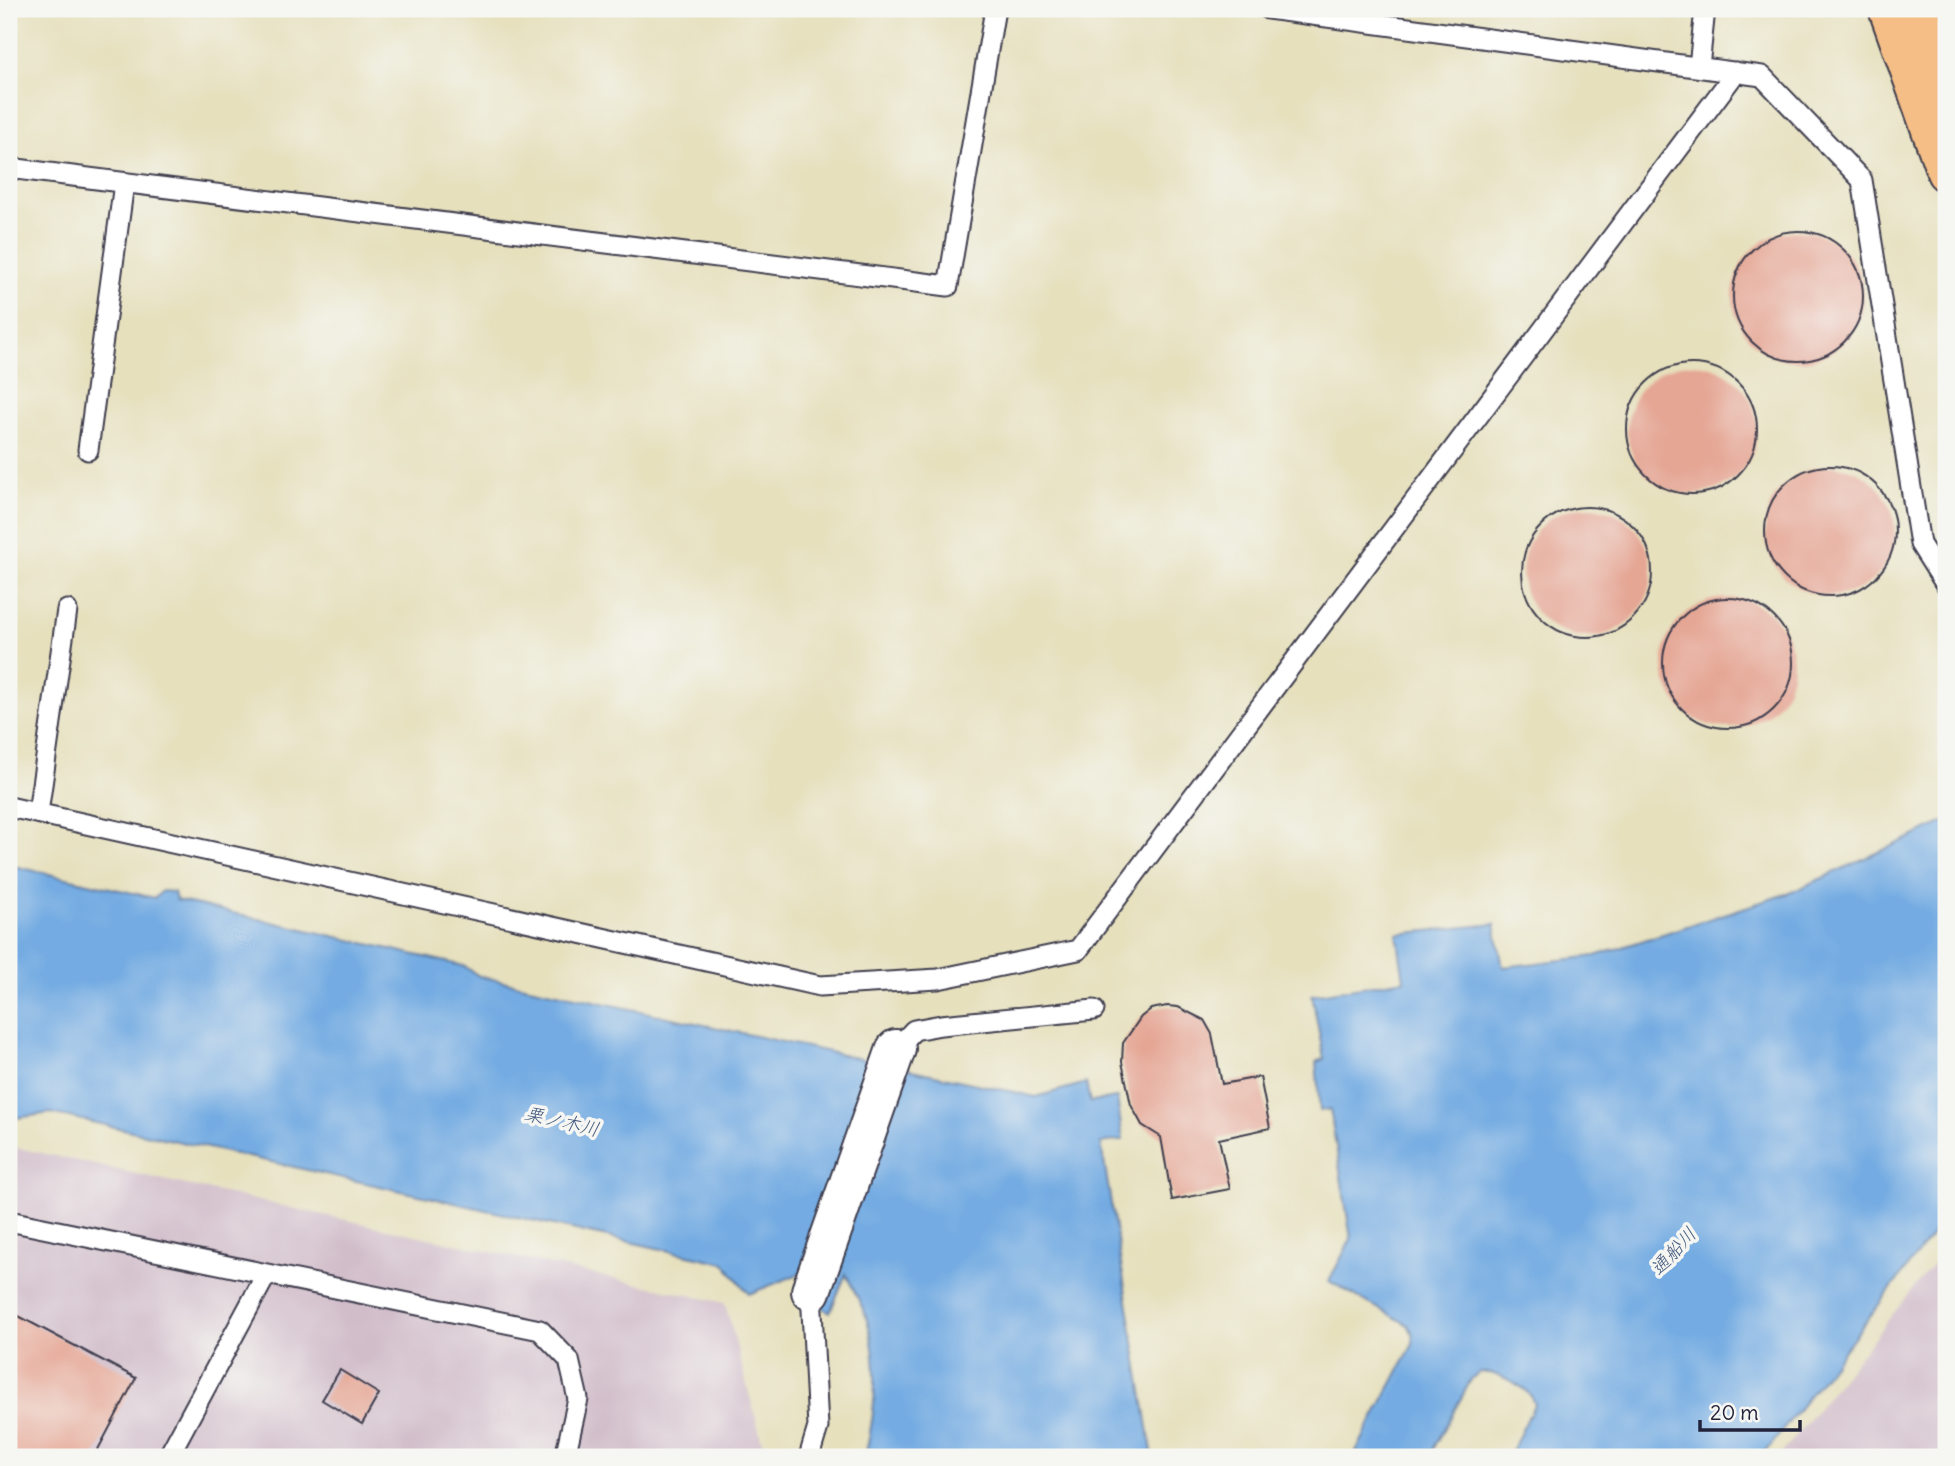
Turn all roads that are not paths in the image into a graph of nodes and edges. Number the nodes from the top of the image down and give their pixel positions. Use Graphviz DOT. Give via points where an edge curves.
graph roads {
  1 [pos="995,9"];
  2 [pos="1268,9"];
  3 [pos="1705,9"];
  4 [pos="1888,9"];
  5 [pos="1917,9"];
  6 [pos="1699,67"];
  7 [pos="1736,72"];
  8 [pos="1946,88"];
  9 [pos="9,169"];
  10 [pos="1946,172"];
  11 [pos="124,183"];
  12 [pos="88,450"];
  13 [pos="1946,585"];
  14 [pos="67,610"];
  15 [pos="9,807"];
  16 [pos="38,813"];
  17 [pos="1094,1010"];
  18 [pos="896,1049"];
  19 [pos="9,1222"];
  20 [pos="266,1275"];
  21 [pos="811,1291"];
  22 [pos="168,1457"];
  23 [pos="565,1457"];
  24 [pos="809,1457"];
  1 -- 11 [label="lane" via="948,286"];
  2 -- 6 [label="lane"];
  3 -- 6 [label="lane"];
  4 -- 10 [label="highway"];
  5 -- 8 [label="highway"];
  6 -- 7 [label="lane"];
  7 -- 13 [label="lane" via="1762,76 1862,180 1920,544"];
  7 -- 16 [label="lane" via="1078,950 938,979 820,986"];
  9 -- 11 [label="lane"];
  11 -- 12 [label="lane"];
  14 -- 16 [label="lane"];
  15 -- 16 [label="lane"];
  17 -- 18 [label="lane" via="914,1030"];
  18 -- 21 [label="street"];
  19 -- 20 [label="lane"];
  20 -- 22 [label="lane"];
  20 -- 23 [label="lane" via="540,1330 569,1360 578,1399"];
  21 -- 24 [label="lane" via="818,1427"];
}
